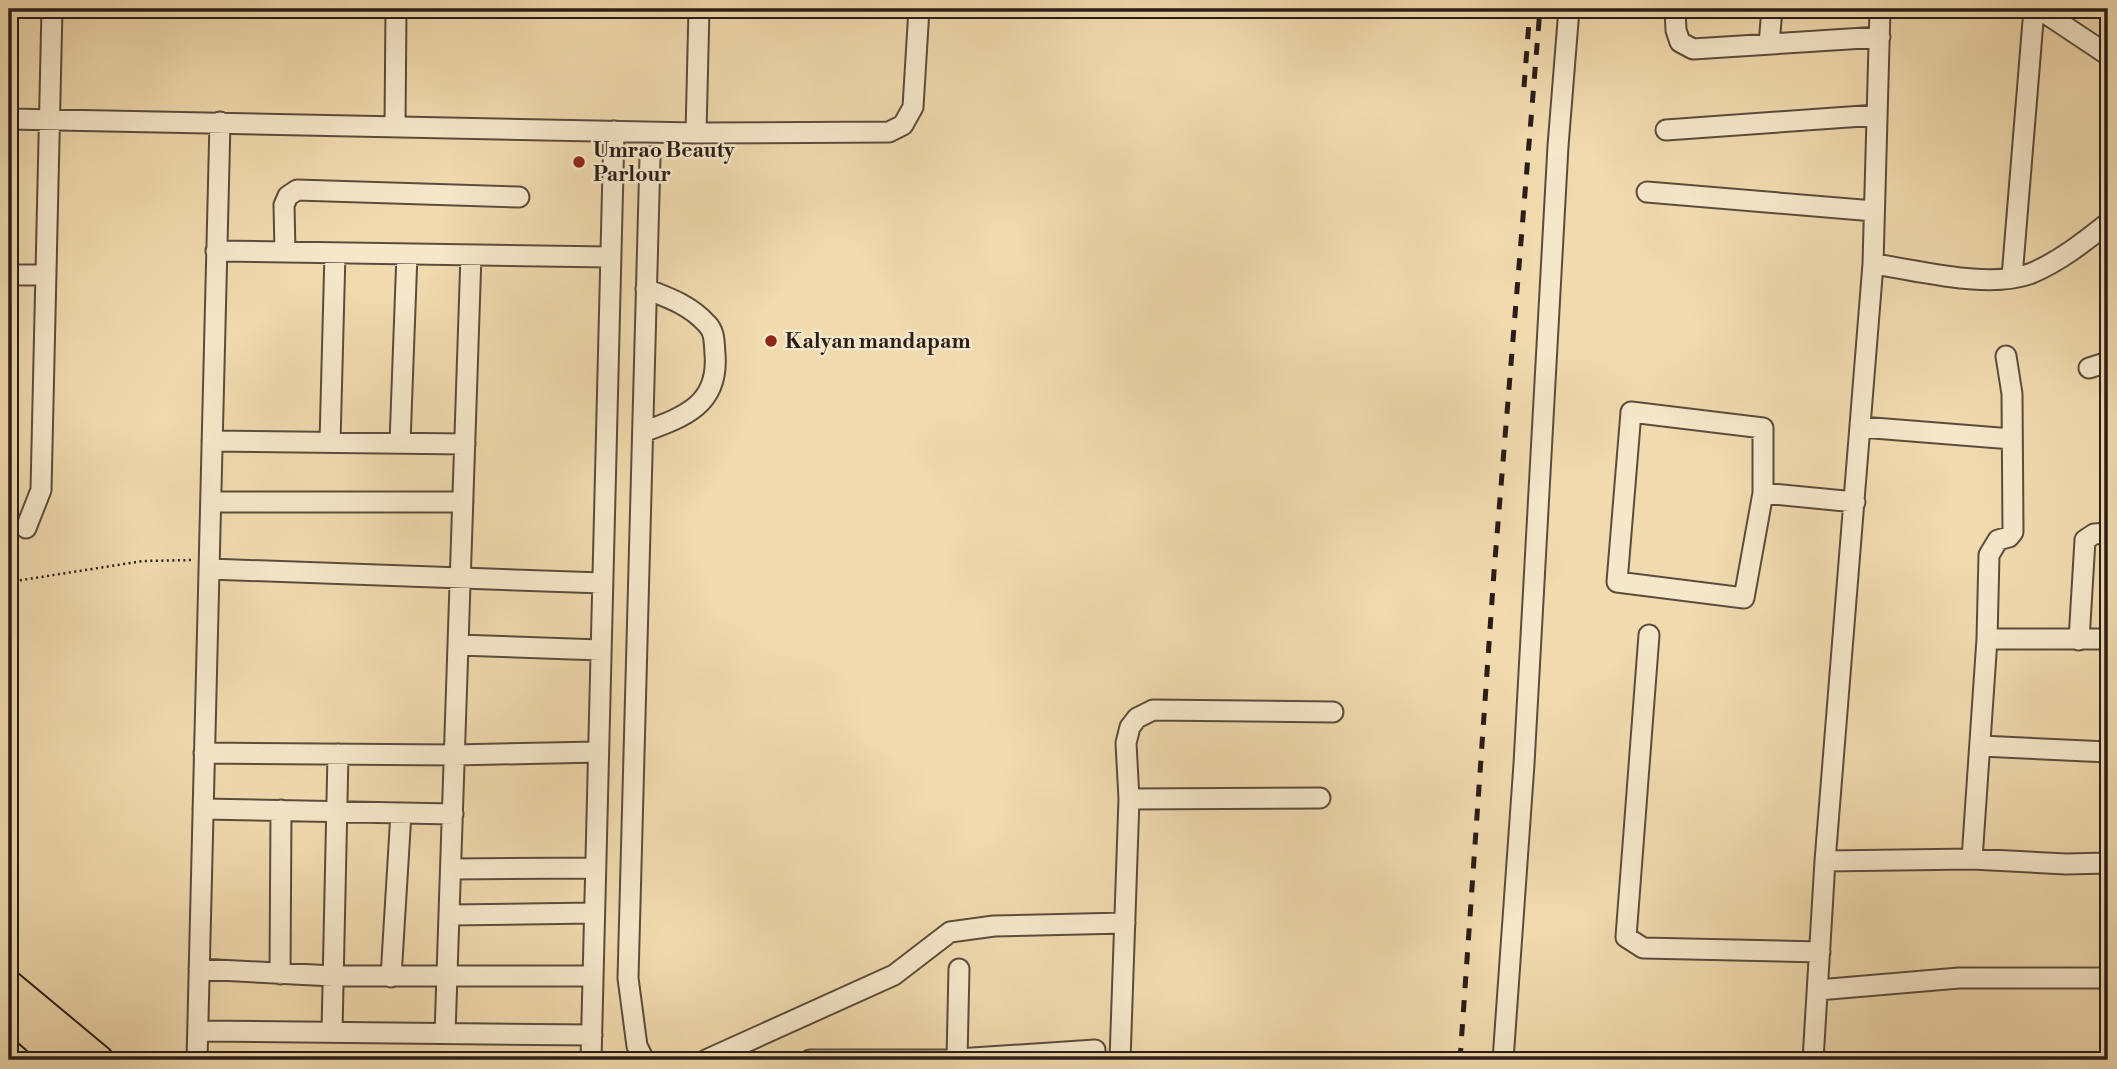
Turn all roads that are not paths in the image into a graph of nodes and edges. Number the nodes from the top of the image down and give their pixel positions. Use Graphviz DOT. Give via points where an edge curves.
graph roads {
  1 [pos="52,9"];
  2 [pos="396,9"];
  3 [pos="699,9"];
  4 [pos="919,9"];
  5 [pos="1569,9"];
  6 [pos="1675,9"];
  7 [pos="1772,9"];
  8 [pos="1880,9"];
  9 [pos="2040,9"];
  10 [pos="1880,37"];
  11 [pos="1769,44"];
  12 [pos="2108,55"];
  13 [pos="1877,115"];
  14 [pos="9,119"];
  15 [pos="50,122"];
  16 [pos="220,122"];
  17 [pos="395,126"];
  18 [pos="1666,130"];
  19 [pos="614,131"];
  20 [pos="696,132"];
  21 [pos="650,157"];
  22 [pos="1647,192"];
  23 [pos="519,197"];
  24 [pos="1874,211"];
  25 [pos="2108,223"];
  26 [pos="216,251"];
  27 [pos="285,252"];
  28 [pos="335,253"];
  29 [pos="407,254"];
  30 [pos="471,255"];
  31 [pos="609,257"];
  32 [pos="1873,264"];
  33 [pos="9,275"];
  34 [pos="46,275"];
  35 [pos="2012,277"];
  36 [pos="646,289"];
  37 [pos="2007,356"];
  38 [pos="2108,362"];
  39 [pos="2089,368"];
  40 [pos="1861,427"];
  41 [pos="643,432"];
  42 [pos="2012,439"];
  43 [pos="212,441"];
  44 [pos="330,442"];
  45 [pos="400,443"];
  46 [pos="465,444"];
  47 [pos="1763,493"];
  48 [pos="211,502"];
  49 [pos="463,502"];
  50 [pos="1855,502"];
  51 [pos="26,528"];
  52 [pos="2108,534"];
  53 [pos="209,564"];
  54 [pos="460,579"];
  55 [pos="602,583"];
  56 [pos="1649,635"];
  57 [pos="1987,639"];
  58 [pos="2108,639"];
  59 [pos="2079,640"];
  60 [pos="458,645"];
  61 [pos="600,650"];
  62 [pos="1334,712"];
  63 [pos="1981,746"];
  64 [pos="598,752"];
  65 [pos="2108,752"];
  66 [pos="204,753"];
  67 [pos="338,754"];
  68 [pos="454,755"];
  69 [pos="1320,798"];
  70 [pos="1129,799"];
  71 [pos="203,809"];
  72 [pos="281,810"];
  73 [pos="337,811"];
  74 [pos="401,813"];
  75 [pos="453,814"];
  76 [pos="1972,859"];
  77 [pos="1825,861"];
  78 [pos="2108,863"];
  79 [pos="595,868"];
  80 [pos="451,869"];
  81 [pos="594,913"];
  82 [pos="449,915"];
  83 [pos="1125,923"];
  84 [pos="1820,951"];
  85 [pos="199,969"];
  86 [pos="959,969"];
  87 [pos="280,974"];
  88 [pos="333,976"];
  89 [pos="593,976"];
  90 [pos="391,977"];
  91 [pos="447,977"];
  92 [pos="2108,978"];
  93 [pos="9,985"];
  94 [pos="1818,990"];
  95 [pos="9,1015"];
  96 [pos="198,1031"];
  97 [pos="332,1032"];
  98 [pos="445,1034"];
  99 [pos="592,1035"];
  100 [pos="1095,1050"];
  101 [pos="957,1059"];
  102 [pos="60,1060"];
  103 [pos="99,1060"];
  104 [pos="197,1060"];
  105 [pos="591,1060"];
  106 [pos="644,1060"];
  107 [pos="706,1060"];
  108 [pos="810,1060"];
  109 [pos="1120,1060"];
  110 [pos="1503,1060"];
  111 [pos="1813,1060"];
  1 -- 15 [label="street"];
  2 -- 17 [label="street"];
  3 -- 20 [label="street"];
  4 -- 20 [label="street" via="913,107 902,125 889,132"];
  5 -- 110 [label="street"];
  6 -- 11 [label="street" via="1676,30 1685,47"];
  7 -- 11 [label="street"];
  8 -- 10 [label="street"];
  9 -- 12 [label="street"];
  9 -- 35 [label="street"];
  10 -- 11 [label="street"];
  10 -- 13 [label="street"];
  13 -- 18 [label="street"];
  13 -- 24 [label="street"];
  14 -- 15 [label="street"];
  15 -- 16 [label="street"];
  15 -- 34 [label="street"];
  16 -- 17 [label="street"];
  16 -- 26 [label="street"];
  17 -- 19 [label="street"];
  19 -- 20 [label="street"];
  19 -- 31 [label="street"];
  21 -- 36 [label="street"];
  22 -- 24 [label="street"];
  23 -- 27 [label="street" via="297,190 284,205"];
  24 -- 32 [label="street"];
  25 -- 35 [label="street" via="2061,258"];
  26 -- 27 [label="street"];
  26 -- 43 [label="street"];
  27 -- 28 [label="street"];
  28 -- 29 [label="street"];
  28 -- 44 [label="street"];
  29 -- 30 [label="street"];
  29 -- 45 [label="street"];
  30 -- 31 [label="street"];
  30 -- 46 [label="street"];
  31 -- 55 [label="street"];
  32 -- 35 [label="street" via="1994,281"];
  32 -- 40 [label="street"];
  33 -- 34 [label="street"];
  34 -- 51 [label="street" via="41,490"];
  36 -- 41 [label="street"];
  36 -- 41 [label="street" via="679,302 709,326 716,371 713,386 694,408 677,420"];
  37 -- 42 [label="street"];
  38 -- 39 [label="street"];
  40 -- 42 [label="street"];
  40 -- 50 [label="street"];
  41 -- 106 [label="street" via="628,978 637,1046"];
  42 -- 57 [label="street" via="2012,532 1998,540 1989,555"];
  43 -- 44 [label="street"];
  43 -- 48 [label="street"];
  44 -- 45 [label="street"];
  45 -- 46 [label="street"];
  46 -- 49 [label="street"];
  47 -- 47 [label="street" via="1744,598 1617,582 1631,412 1763,428"];
  47 -- 50 [label="street"];
  48 -- 49 [label="street"];
  48 -- 53 [label="street"];
  49 -- 54 [label="street"];
  50 -- 77 [label="street"];
  52 -- 59 [label="street" via="2094,534 2085,540"];
  53 -- 54 [label="street"];
  53 -- 66 [label="street"];
  54 -- 55 [label="street"];
  54 -- 60 [label="street"];
  55 -- 61 [label="street"];
  56 -- 84 [label="street" via="1626,937 1643,948"];
  57 -- 59 [label="street"];
  57 -- 63 [label="street"];
  58 -- 59 [label="street"];
  60 -- 61 [label="street"];
  60 -- 68 [label="street"];
  61 -- 64 [label="street"];
  62 -- 70 [label="street" via="1153,710 1130,727 1126,743"];
  63 -- 65 [label="street"];
  63 -- 76 [label="street"];
  64 -- 68 [label="street"];
  64 -- 79 [label="street"];
  66 -- 67 [label="street"];
  66 -- 71 [label="street"];
  67 -- 68 [label="street"];
  67 -- 73 [label="street"];
  68 -- 75 [label="street"];
  69 -- 70 [label="street"];
  70 -- 83 [label="street"];
  71 -- 72 [label="street"];
  71 -- 85 [label="street"];
  72 -- 73 [label="street"];
  72 -- 87 [label="street"];
  73 -- 74 [label="street"];
  73 -- 88 [label="street"];
  74 -- 75 [label="street"];
  74 -- 90 [label="street"];
  75 -- 80 [label="street"];
  76 -- 77 [label="street"];
  76 -- 78 [label="street"];
  77 -- 84 [label="street"];
  79 -- 80 [label="street"];
  79 -- 81 [label="street"];
  80 -- 82 [label="street"];
  81 -- 82 [label="street"];
  81 -- 89 [label="street"];
  82 -- 91 [label="street"];
  83 -- 107 [label="street" via="994,926 950,932 894,975"];
  83 -- 109 [label="street"];
  84 -- 94 [label="street"];
  85 -- 87 [label="street"];
  85 -- 96 [label="street"];
  86 -- 101 [label="street"];
  87 -- 88 [label="street"];
  88 -- 90 [label="street"];
  88 -- 97 [label="street"];
  89 -- 91 [label="street"];
  89 -- 99 [label="street"];
  90 -- 91 [label="street"];
  91 -- 98 [label="street"];
  92 -- 94 [label="street" via="1959,978"];
  93 -- 103 [label="highway"];
  94 -- 111 [label="street"];
  95 -- 102 [label="highway"];
  96 -- 97 [label="street"];
  96 -- 104 [label="street"];
  97 -- 98 [label="street"];
  98 -- 99 [label="street"];
  99 -- 105 [label="street"];
  100 -- 101 [label="street"];
  101 -- 108 [label="street"];
}
